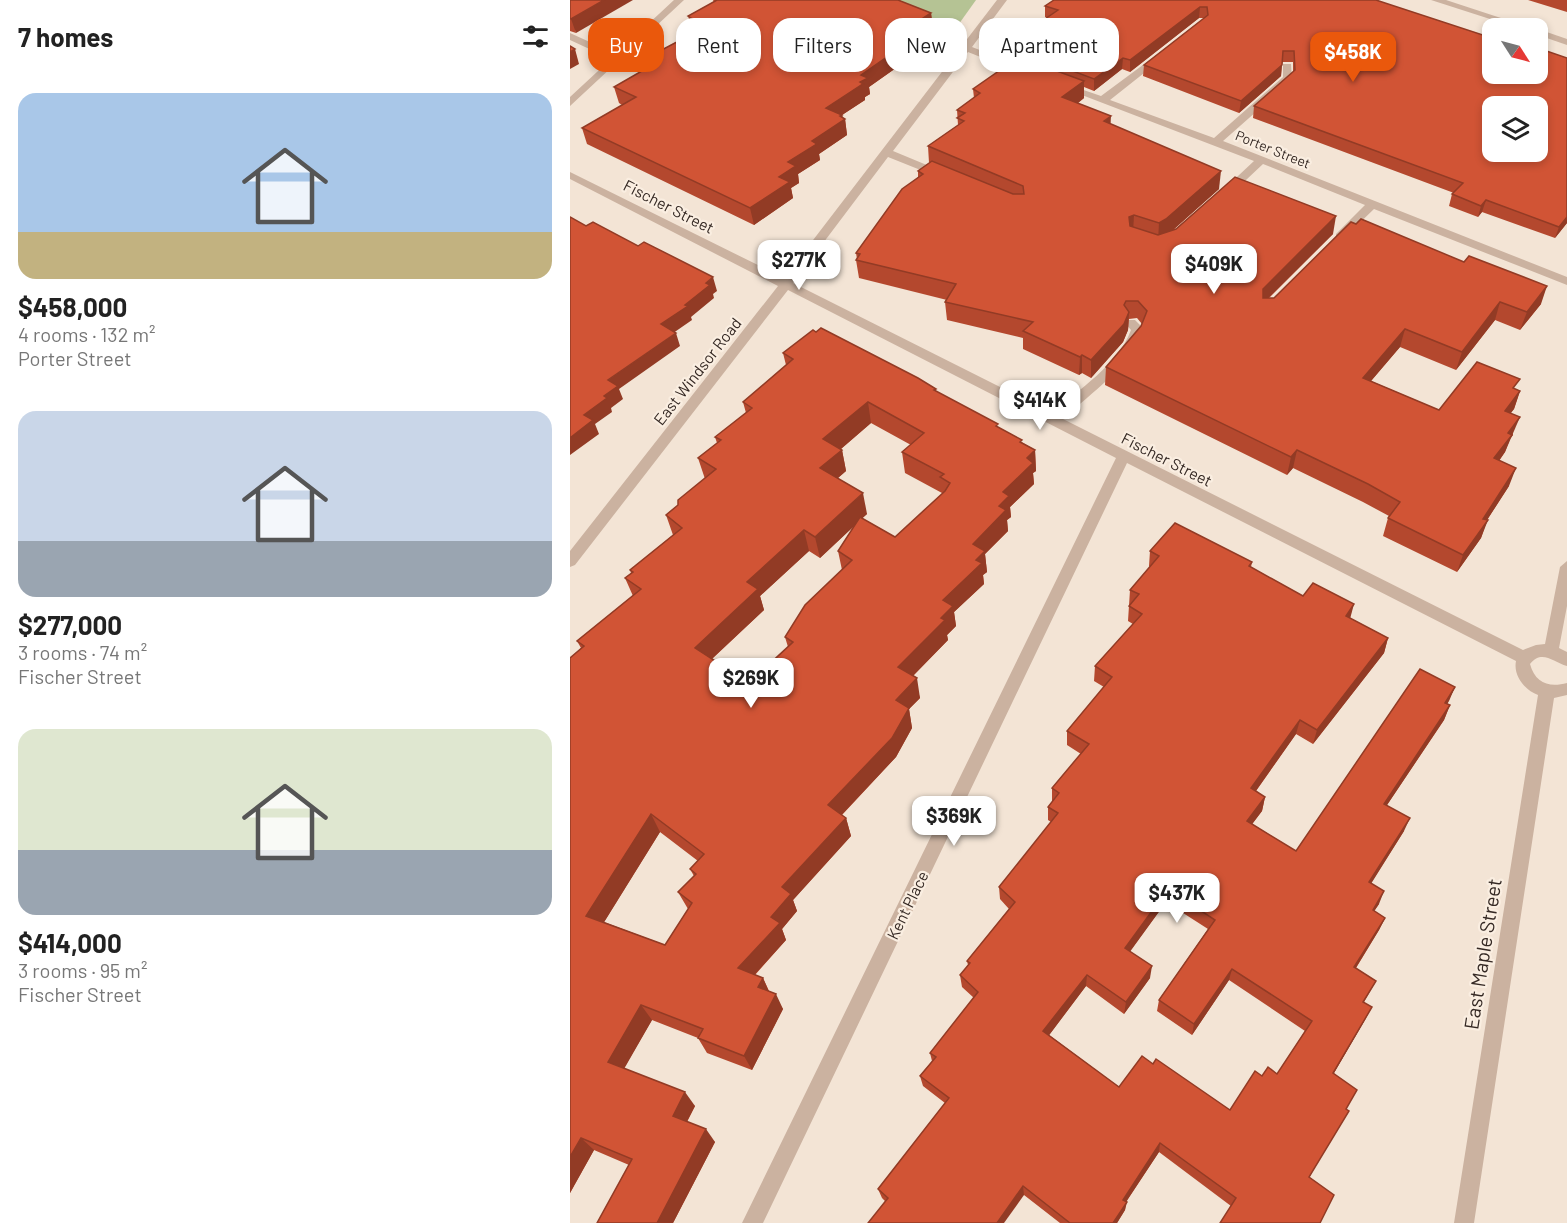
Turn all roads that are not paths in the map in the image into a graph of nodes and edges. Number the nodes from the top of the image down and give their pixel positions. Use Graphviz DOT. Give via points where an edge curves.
graph roads {
  1 [pos="679,0"];
  2 [pos="1002,0"];
  3 [pos="1436,0"];
  4 [pos="660,18"];
  5 [pos="1494,18"];
  6 [pos="1548,35"];
  7 [pos="570,36"];
  8 [pos="1567,42"];
  9 [pos="588,44"];
  10 [pos="967,47"];
  11 [pos="967,48"];
  12 [pos="1167,50"];
  13 [pos="1287,66"];
  14 [pos="602,72"];
  15 [pos="948,72"];
  16 [pos="1036,75"];
  17 [pos="1059,84"];
  18 [pos="1103,100"];
  19 [pos="570,103"];
  20 [pos="1215,142"];
  21 [pos="886,152"];
  22 [pos="1261,160"];
  23 [pos="570,175"];
  24 [pos="958,182"];
  25 [pos="1219,200"];
  26 [pos="1372,204"];
  27 [pos="1332,244"];
  28 [pos="1567,281"];
  29 [pos="786,283"];
  30 [pos="1131,323"];
  31 [pos="1053,420"];
  32 [pos="1124,456"];
  33 [pos="570,561"];
  34 [pos="1567,567"];
  35 [pos="1551,651"];
  36 [pos="1524,658"];
  37 [pos="1567,660"];
  38 [pos="1567,689"];
  39 [pos="1546,691"];
  40 [pos="752,1223"];
  41 [pos="1464,1223"];
  1 -- 4 [label="street"];
  2 -- 10 [label="street, East Windsor Road"];
  3 -- 5 [label="street"];
  6 -- 8 [label="street"];
  7 -- 9 [label="street"];
  11 -- 16 [label="street"];
  12 -- 18 [label="street"];
  13 -- 20 [label="street" via="1288,78"];
  14 -- 19 [label="street"];
  15 -- 21 [label="street, East Windsor Road"];
  17 -- 18 [label="street, Porter Street"];
  18 -- 20 [label="street, Porter Street"];
  20 -- 22 [label="street, Porter Street"];
  21 -- 24 [label="street"];
  21 -- 29 [label="street, East Windsor Road"];
  22 -- 25 [label="street"];
  22 -- 26 [label="street, Porter Street"];
  23 -- 29 [label="street, Fischer Street"];
  26 -- 27 [label="street"];
  26 -- 28 [label="street, Porter Street"];
  29 -- 31 [label="street, Fischer Street"];
  29 -- 33 [label="street, East Windsor Road"];
  30 -- 31 [label="street" via="1138,329 1136,340"];
  31 -- 32 [label="street, Fischer Street"];
  32 -- 36 [label="street, Fischer Street"];
  32 -- 40 [label="street, Kent Place"];
  34 -- 35 [label="street"];
  35 -- 36 [label="street" via="1535,651"];
  35 -- 37 [label="street"];
  36 -- 39 [label="street" via="1525,678"];
  38 -- 39 [label="street"];
  39 -- 41 [label="street, East Maple Street"];
}
